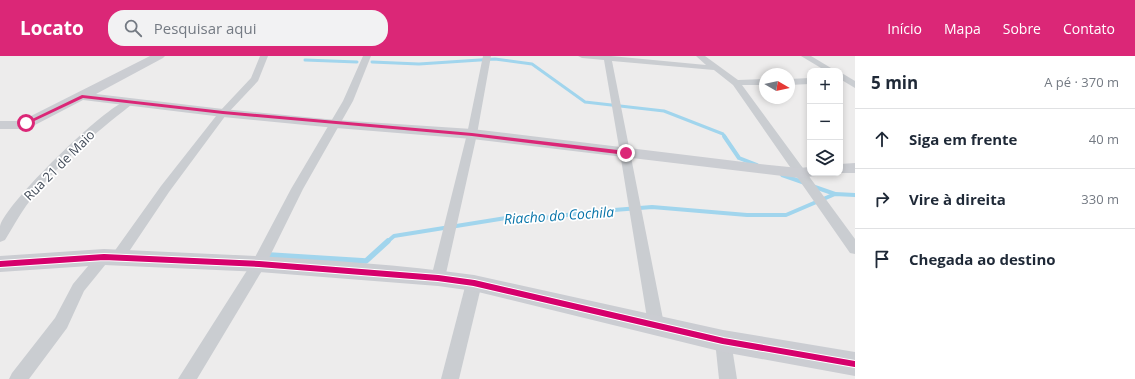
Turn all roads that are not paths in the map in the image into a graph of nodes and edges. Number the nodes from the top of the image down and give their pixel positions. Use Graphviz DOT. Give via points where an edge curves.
graph roads {
  1 [pos="159,56"];
  2 [pos="264,56"];
  3 [pos="367,56"];
  4 [pos="488,56"];
  5 [pos="582,56"];
  6 [pos="700,56"];
  7 [pos="805,56"];
  8 [pos="607,58"];
  9 [pos="716,68"];
  10 [pos="827,68"];
  11 [pos="807,81"];
  12 [pos="759,82"];
  13 [pos="795,82"];
  14 [pos="736,83"];
  15 [pos="82,96"];
  16 [pos="128,102"];
  17 [pos="223,113"];
  18 [pos="336,124"];
  19 [pos="0,125"];
  20 [pos="472,134"];
  21 [pos="626,153"];
  22 [pos="855,168"];
  23 [pos="843,169"];
  24 [pos="804,172"];
  25 [pos="0,237"];
  26 [pos="855,249"];
  27 [pos="111,257"];
  28 [pos="0,264"];
  29 [pos="259,264"];
  30 [pos="438,278"];
  31 [pos="474,283"];
  32 [pos="656,324"];
  33 [pos="723,341"];
  34 [pos="855,364"];
  35 [pos="18,379"];
  36 [pos="187,379"];
  37 [pos="450,379"];
  38 [pos="728,379"];
  1 -- 15 [label="street"];
  2 -- 17 [label="street" via="255,79"];
  3 -- 18 [label="street"];
  4 -- 20 [label="street"];
  5 -- 8 [label="street"];
  6 -- 9 [label="street"];
  7 -- 10 [label="street"];
  8 -- 9 [label="street"];
  8 -- 21 [label="street"];
  9 -- 14 [label="street"];
  11 -- 13 [label="street"];
  12 -- 14 [label="street"];
  14 -- 24 [label="street"];
  15 -- 16 [label="street"];
  15 -- 19 [label="street" via="26,123"];
  16 -- 17 [label="street"];
  16 -- 25 [label="street, Rua 21 de Maio" via="86,136 38,183 22,202"];
  17 -- 18 [label="street"];
  17 -- 27 [label="street"];
  18 -- 20 [label="street"];
  18 -- 29 [label="street" via="297,190"];
  20 -- 21 [label="street"];
  20 -- 30 [label="street"];
  21 -- 24 [label="street"];
  21 -- 32 [label="street"];
  22 -- 23 [label="street"];
  24 -- 26 [label="street"];
  27 -- 28 [label="street"];
  27 -- 29 [label="street"];
  27 -- 35 [label="street" via="78,288 61,323"];
  29 -- 30 [label="street"];
  29 -- 36 [label="street"];
  30 -- 31 [label="street"];
  31 -- 32 [label="street"];
  31 -- 37 [label="street"];
  32 -- 33 [label="street"];
  33 -- 34 [label="street"];
  33 -- 38 [label="street"];
}
